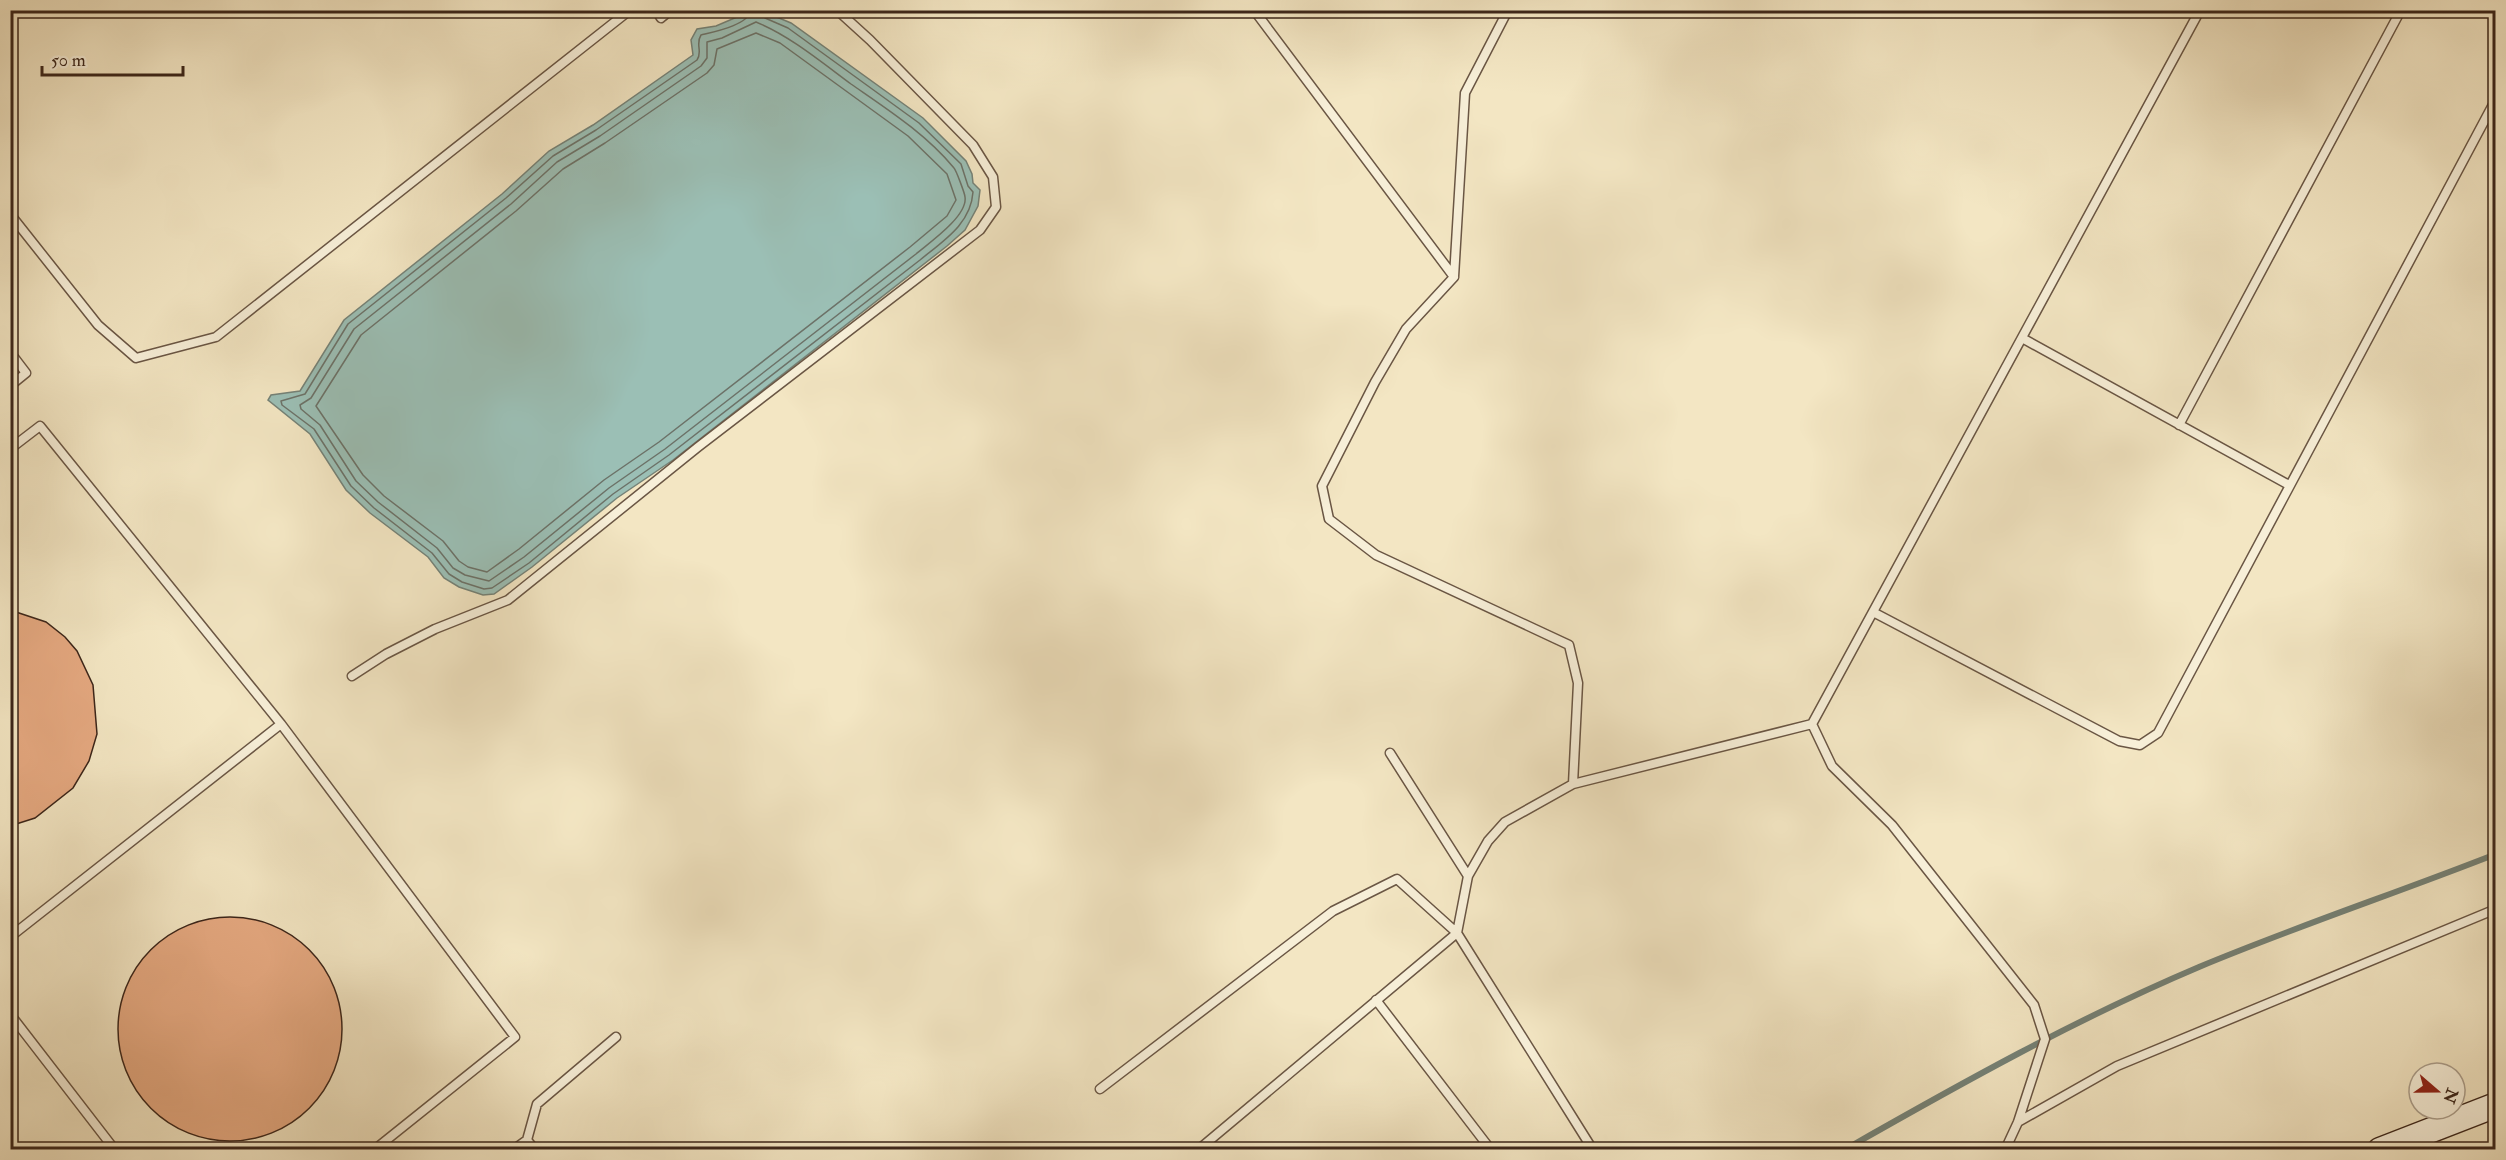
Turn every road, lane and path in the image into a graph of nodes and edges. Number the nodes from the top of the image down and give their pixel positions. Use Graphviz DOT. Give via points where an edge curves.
graph roads {
  1 [pos="630,10"];
  2 [pos="656,10"];
  3 [pos="670,10"];
  4 [pos="837,10"];
  5 [pos="1254,10"];
  6 [pos="1508,10"];
  7 [pos="2200,10"];
  8 [pos="2401,10"];
  9 [pos="2496,99"];
  10 [pos="10,214"];
  11 [pos="1454,277"];
  12 [pos="2022,338"];
  13 [pos="10,352"];
  14 [pos="10,386"];
  15 [pos="2179,425"];
  16 [pos="10,449"];
  17 [pos="2289,485"];
  18 [pos="1873,612"];
  19 [pos="352,676"];
  20 [pos="281,724"];
  21 [pos="1812,724"];
  22 [pos="1390,753"];
  23 [pos="1573,784"];
  24 [pos="1468,876"];
  25 [pos="2496,909"];
  26 [pos="1457,933"];
  27 [pos="10,937"];
  28 [pos="1376,1000"];
  29 [pos="10,1014"];
  30 [pos="616,1037"];
  31 [pos="1100,1089"];
  32 [pos="2496,1105"];
  33 [pos="2018,1122"];
  34 [pos="527,1140"];
  35 [pos="115,1149"];
  36 [pos="374,1149"];
  37 [pos="513,1149"];
  38 [pos="535,1149"];
  39 [pos="1198,1149"];
  40 [pos="1491,1149"];
  41 [pos="1593,1149"];
  42 [pos="2005,1149"];
  43 [pos="2380,1149"];
  1 -- 10 [label="lane" via="216,337 136,358 98,325"];
  2 -- 3 [label="lane" via="661,18"];
  4 -- 19 [label="lane" via="974,145 993,177 996,207 980,230 698,447 508,600 435,629"];
  5 -- 11 [label="lane"];
  6 -- 11 [label="lane" via="1465,93"];
  7 -- 12 [label="lane"];
  8 -- 15 [label="lane"];
  9 -- 17 [label="lane"];
  11 -- 23 [label="lane" via="1406,330 1375,382 1322,486 1329,519 1376,555 1569,645 1578,683"];
  12 -- 15 [label="lane"];
  12 -- 18 [label="lane"];
  13 -- 14 [label="lane" via="26,373"];
  15 -- 17 [label="lane"];
  16 -- 20 [label="lane" via="40,426"];
  17 -- 18 [label="lane" via="2158,733 2139,745 2119,741"];
  18 -- 21 [label="lane"];
  20 -- 27 [label="lane"];
  20 -- 36 [label="lane" via="515,1037"];
  21 -- 23 [label="lane"];
  21 -- 33 [label="lane" via="1832,766 1892,825 2034,1005 2045,1039"];
  22 -- 24 [label="lane"];
  23 -- 24 [label="lane" via="1505,822 1488,841"];
  24 -- 26 [label="lane"];
  25 -- 33 [label="lane" via="2117,1066"];
  26 -- 28 [label="lane"];
  26 -- 31 [label="lane" via="1397,879 1333,911"];
  26 -- 41 [label="lane"];
  28 -- 39 [label="lane"];
  28 -- 40 [label="lane"];
  29 -- 35 [label="lane"];
  30 -- 34 [label="lane" via="537,1104"];
  32 -- 43 [label="main road"];
  33 -- 42 [label="lane"];
  34 -- 37 [label="lane"];
  34 -- 38 [label="lane"];
}
